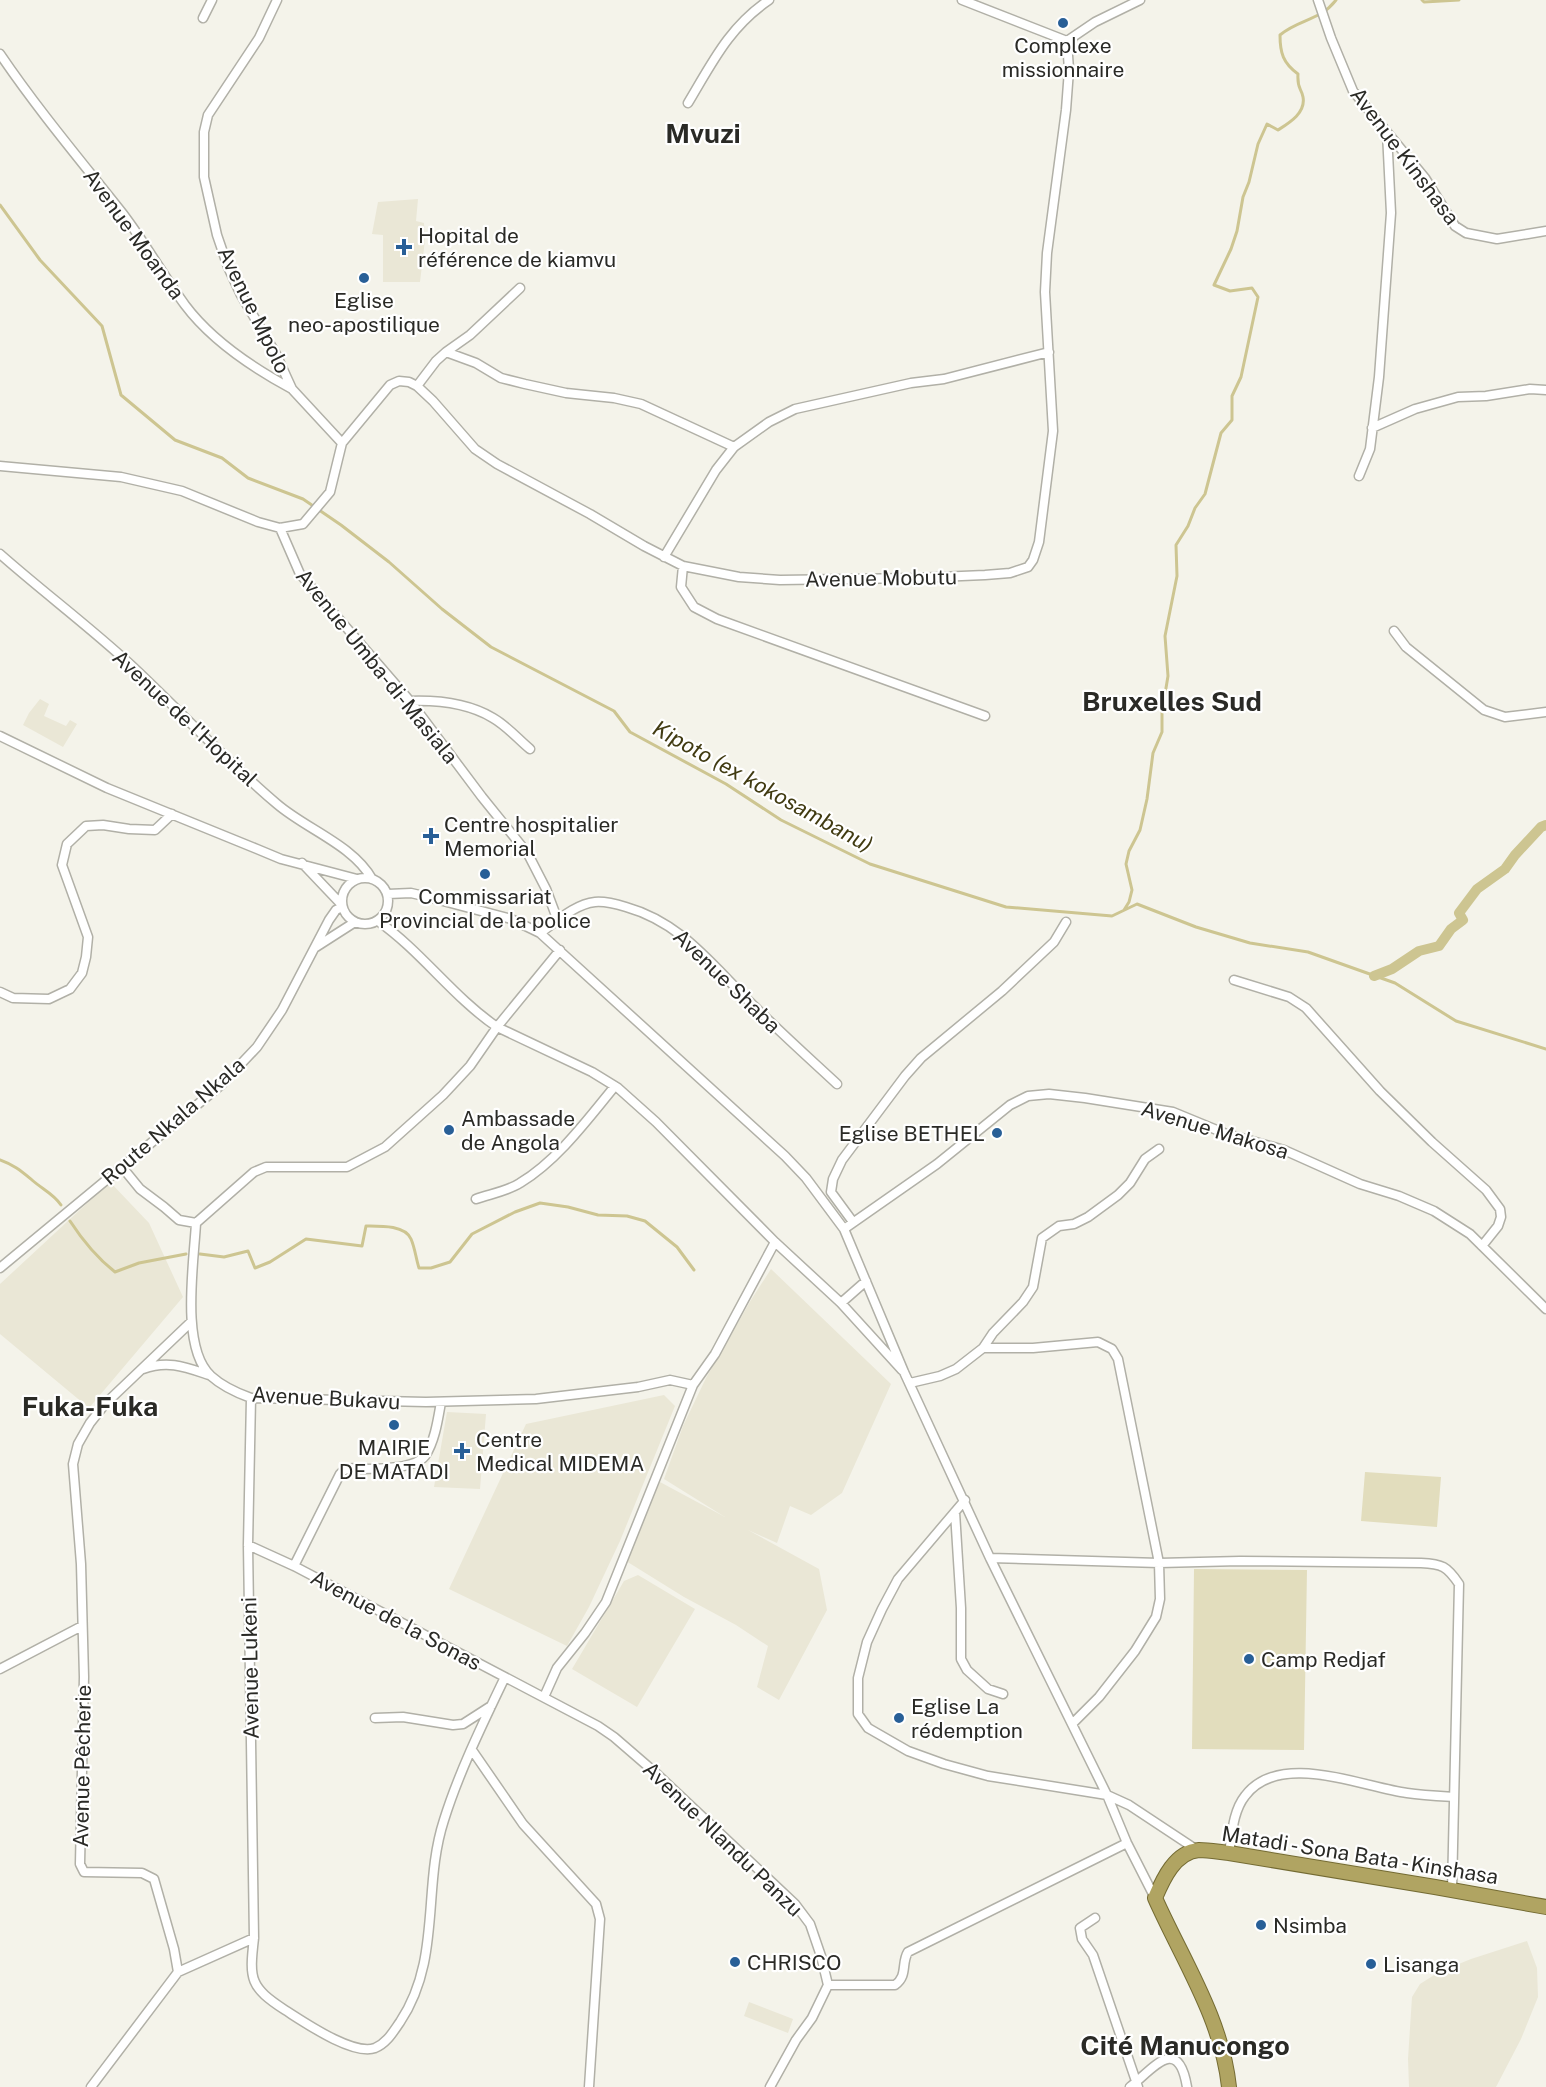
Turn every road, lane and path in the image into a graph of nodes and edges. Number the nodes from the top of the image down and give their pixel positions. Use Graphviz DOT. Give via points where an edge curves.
graph roads {
  1 [pos="212,0"];
  2 [pos="277,0"];
  3 [pos="769,0"];
  4 [pos="962,0"];
  5 [pos="1140,0"];
  6 [pos="1319,4"];
  7 [pos="203,18"];
  8 [pos="1067,41"];
  9 [pos="0,54"];
  10 [pos="688,103"];
  11 [pos="1387,132"];
  12 [pos="1546,231"];
  13 [pos="520,288"];
  14 [pos="446,352"];
  15 [pos="1049,352"];
  16 [pos="417,386"];
  17 [pos="292,389"];
  18 [pos="1546,390"];
  19 [pos="1372,428"];
  20 [pos="342,443"];
  21 [pos="734,447"];
  22 [pos="0,466"];
  23 [pos="1359,476"];
  24 [pos="280,528"];
  25 [pos="0,554"];
  26 [pos="664,557"];
  27 [pos="683,566"];
  28 [pos="1394,631"];
  29 [pos="410,701"];
  30 [pos="1546,712"];
  31 [pos="985,716"];
  32 [pos="0,736"];
  33 [pos="530,749"];
  34 [pos="172,814"];
  35 [pos="302,863"];
  36 [pos="357,879"];
  37 [pos="372,879"];
  38 [pos="388,894"];
  39 [pos="342,905"];
  40 [pos="378,921"];
  41 [pos="558,921"];
  42 [pos="355,922"];
  43 [pos="1066,922"];
  44 [pos="540,933"];
  45 [pos="315,948"];
  46 [pos="560,950"];
  47 [pos="1234,980"];
  48 [pos="0,993"];
  49 [pos="497,1027"];
  50 [pos="837,1084"];
  51 [pos="615,1086"];
  52 [pos="1159,1149"];
  53 [pos="122,1167"];
  54 [pos="476,1199"];
  55 [pos="853,1222"];
  56 [pos="196,1223"];
  57 [pos="844,1229"];
  58 [pos="775,1242"];
  59 [pos="1482,1246"];
  60 [pos="0,1268"];
  61 [pos="866,1281"];
  62 [pos="841,1303"];
  63 [pos="1546,1309"];
  64 [pos="191,1323"];
  65 [pos="983,1348"];
  66 [pos="139,1370"];
  67 [pos="904,1372"];
  68 [pos="209,1375"];
  69 [pos="910,1383"];
  70 [pos="693,1385"];
  71 [pos="251,1398"];
  72 [pos="441,1402"];
  73 [pos="965,1500"];
  74 [pos="955,1512"];
  75 [pos="248,1545"];
  76 [pos="990,1558"];
  77 [pos="1159,1563"];
  78 [pos="294,1566"];
  79 [pos="82,1626"];
  80 [pos="0,1669"];
  81 [pos="505,1677"];
  82 [pos="1003,1694"];
  83 [pos="544,1696"];
  84 [pos="491,1706"];
  85 [pos="375,1718"];
  86 [pos="1072,1724"];
  87 [pos="472,1750"];
  88 [pos="1107,1795"];
  89 [pos="1453,1797"];
  90 [pos="1126,1843"];
  91 [pos="1198,1850"];
  92 [pos="1229,1853"];
  93 [pos="1452,1890"];
  94 [pos="1155,1898"];
  95 [pos="1546,1907"];
  96 [pos="1095,1918"];
  97 [pos="254,1938"];
  98 [pos="178,1972"];
  99 [pos="828,1984"];
  100 [pos="1135,2085"];
  101 [pos="91,2087"];
  102 [pos="589,2087"];
  103 [pos="770,2087"];
  104 [pos="1187,2087"];
  105 [pos="1229,2087"];
  1 -- 7 [label="street"];
  2 -- 17 [label="street, Avenue Mpolo" via="259,38 208,115 204,159 209,204 228,267"];
  3 -- 10 [label="street" via="732,32"];
  4 -- 8 [label="street"];
  5 -- 8 [label="street"];
  6 -- 11 [label="street, Avenue Kinshasa" via="1353,92"];
  8 -- 15 [label="street, Avenue Mobutu" via="1066,110 1047,253"];
  9 -- 17 [label="street, Avenue Moanda" via="135,230 186,306 257,370"];
  11 -- 12 [label="street, Avenue Kinshasa" via="1425,178 1450,220 1466,233 1497,239"];
  11 -- 19 [label="street" via="1391,213"];
  13 -- 14 [label="street"];
  14 -- 16 [label="street"];
  14 -- 21 [label="street" via="501,378 641,404"];
  15 -- 21 [label="street" via="944,379 795,409"];
  15 -- 27 [label="street, Avenue Mobutu" via="1053,431 1039,542 1028,567 1010,573 973,576 780,580"];
  16 -- 20 [label="street" via="399,381 390,384"];
  16 -- 26 [label="street, Avenue Mobutu" via="475,449"];
  17 -- 20 [label="street"];
  18 -- 19 [label="street" via="1458,397 1415,409"];
  19 -- 23 [label="street" via="1370,449"];
  20 -- 24 [label="street" via="330,492 303,524"];
  21 -- 26 [label="street"];
  22 -- 24 [label="street" via="122,477 165,486"];
  24 -- 29 [label="street, Avenue Umba-di-Masiala" via="300,574"];
  25 -- 37 [label="street, Avenue de l'Hopital" via="130,664 278,805 346,850"];
  26 -- 27 [label="street, Avenue Mobutu"];
  27 -- 31 [label="street" via="681,587 694,607 717,619"];
  28 -- 30 [label="street" via="1406,647 1484,710 1505,717"];
  29 -- 33 [label="street" via="449,702 474,709 495,719"];
  29 -- 41 [label="street, Avenue Umba-di-Masiala" via="528,854"];
  32 -- 34 [label="street" via="107,788"];
  34 -- 35 [label="street" via="281,859"];
  34 -- 48 [label="street" via="155,830 86,826 67,844 62,865 88,937 82,973 70,989 49,999 13,998"];
  35 -- 36 [label="street"];
  35 -- 39 [label="street"];
  36 -- 37 [label="street"];
  36 -- 39 [label="street" via="345,888"];
  37 -- 38 [label="street"];
  38 -- 40 [label="street" via="385,914"];
  38 -- 44 [label="street" via="428,897 511,919"];
  39 -- 42 [label="street" via="348,918"];
  39 -- 45 [label="street, Route Nkala Nkala" via="332,915"];
  40 -- 42 [label="street" via="363,925"];
  40 -- 49 [label="street" via="402,938 469,1007"];
  41 -- 44 [label="street, Avenue Shaba"];
  41 -- 50 [label="street, Avenue Shaba" via="582,906 598,902 644,912 669,925"];
  42 -- 45 [label="street"];
  43 -- 55 [label="street" via="1054,942 1002,991 921,1058 842,1160 831,1192"];
  44 -- 46 [label="street"];
  45 -- 53 [label="street, Route Nkala Nkala" via="257,1047 221,1085"];
  46 -- 49 [label="street"];
  46 -- 57 [label="street" via="785,1156"];
  47 -- 59 [label="street" via="1289,997 1306,1008 1380,1091 1486,1190 1500,1209 1501,1217"];
  49 -- 51 [label="street"];
  49 -- 56 [label="street" via="470,1066 443,1095 385,1147 347,1167 266,1167 254,1172"];
  51 -- 54 [label="street" via="543,1167 519,1184"];
  51 -- 58 [label="street"];
  52 -- 65 [label="street" via="1145,1159 1118,1195 1074,1224 1059,1226 1042,1238 1033,1287"];
  53 -- 56 [label="street" via="140,1189 179,1220"];
  53 -- 60 [label="street, Route Nkala Nkala"];
  55 -- 57 [label="street, Avenue Makosa"];
  55 -- 59 [label="street, Avenue Makosa" via="937,1164 1010,1106 1028,1096 1049,1094 1173,1112 1224,1133 1284,1150 1434,1211"];
  56 -- 64 [label="street"];
  57 -- 61 [label="street"];
  58 -- 62 [label="street"];
  58 -- 70 [label="street" via="715,1354"];
  59 -- 63 [label="street, Avenue Makosa"];
  61 -- 62 [label="street"];
  61 -- 67 [label="street"];
  62 -- 67 [label="street"];
  64 -- 66 [label="street, Avenue Pêcherie"];
  64 -- 68 [label="street" via="198,1355"];
  65 -- 69 [label="street" via="956,1369"];
  65 -- 77 [label="street" via="1098,1342 1112,1349 1118,1359"];
  66 -- 68 [label="street, Avenue Bukavu" via="159,1363"];
  66 -- 79 [label="street, Avenue Pêcherie" via="90,1423 78,1444 73,1464"];
  67 -- 69 [label="street"];
  68 -- 71 [label="street, Avenue Bukavu"];
  69 -- 73 [label="street"];
  70 -- 72 [label="street, Avenue Bukavu" via="670,1380 536,1399"];
  70 -- 83 [label="street" via="606,1602 557,1668"];
  71 -- 72 [label="street, Avenue Bukavu"];
  71 -- 75 [label="street, Avenue Lukeni"];
  72 -- 78 [label="street" via="434,1434 421,1460 380,1470 348,1468 340,1474"];
  73 -- 74 [label="street"];
  73 -- 76 [label="street"];
  74 -- 82 [label="street" via="961,1659 988,1689"];
  74 -- 88 [label="street" via="898,1579 882,1610 867,1642 858,1678 858,1714 868,1728 908,1751 944,1764 988,1776"];
  75 -- 78 [label="street, Avenue de la Sonas"];
  75 -- 97 [label="street, Avenue Lukeni"];
  76 -- 77 [label="street"];
  76 -- 86 [label="street"];
  77 -- 86 [label="street" via="1156,1617 1136,1651"];
  77 -- 89 [label="street" via="1438,1563 1450,1570 1459,1584"];
  78 -- 81 [label="street, Avenue de la Sonas"];
  79 -- 80 [label="street"];
  79 -- 98 [label="street, Avenue Pêcherie" via="80,1864 84,1872 142,1873 154,1880"];
  81 -- 83 [label="street, Avenue de la Sonas"];
  81 -- 84 [label="street, Avenue Lukeni"];
  83 -- 99 [label="street, Avenue Nlandu Panzu" via="614,1737 795,1904 810,1924"];
  84 -- 85 [label="street" via="463,1724"];
  84 -- 87 [label="street, Avenue Lukeni"];
  86 -- 88 [label="street"];
  87 -- 97 [label="street, Avenue Lukeni" via="437,1847 429,1945 421,1981 409,2009 381,2045 363,2050 319,2032 266,1997 254,1983"];
  87 -- 102 [label="street" via="523,1824 596,1904 600,1919"];
  88 -- 90 [label="street"];
  88 -- 91 [label="street"];
  89 -- 92 [label="street" via="1406,1793 1318,1774 1291,1773 1270,1778 1252,1787 1243,1798 1234,1819"];
  89 -- 93 [label="street"];
  90 -- 94 [label="street"];
  90 -- 99 [label="street" via="908,1952 902,1980 895,1985"];
  91 -- 92 [label="highway, Matadi - Sona Bata - Kinshasa"];
  91 -- 94 [label="highway, Matadi - Sona Bata - Kinshasa" via="1180,1858 1170,1869"];
  92 -- 93 [label="highway, Matadi - Sona Bata - Kinshasa"];
  93 -- 95 [label="highway, Matadi - Sona Bata - Kinshasa"];
  94 -- 105 [label="highway" via="1195,1979 1217,2036"];
  96 -- 100 [label="street" via="1080,1928 1082,1939 1093,1955"];
  97 -- 98 [label="street"];
  98 -- 101 [label="street"];
  99 -- 103 [label="street"];
  100 -- 104 [label="street" via="1161,2060 1171,2060 1179,2063"];
}
